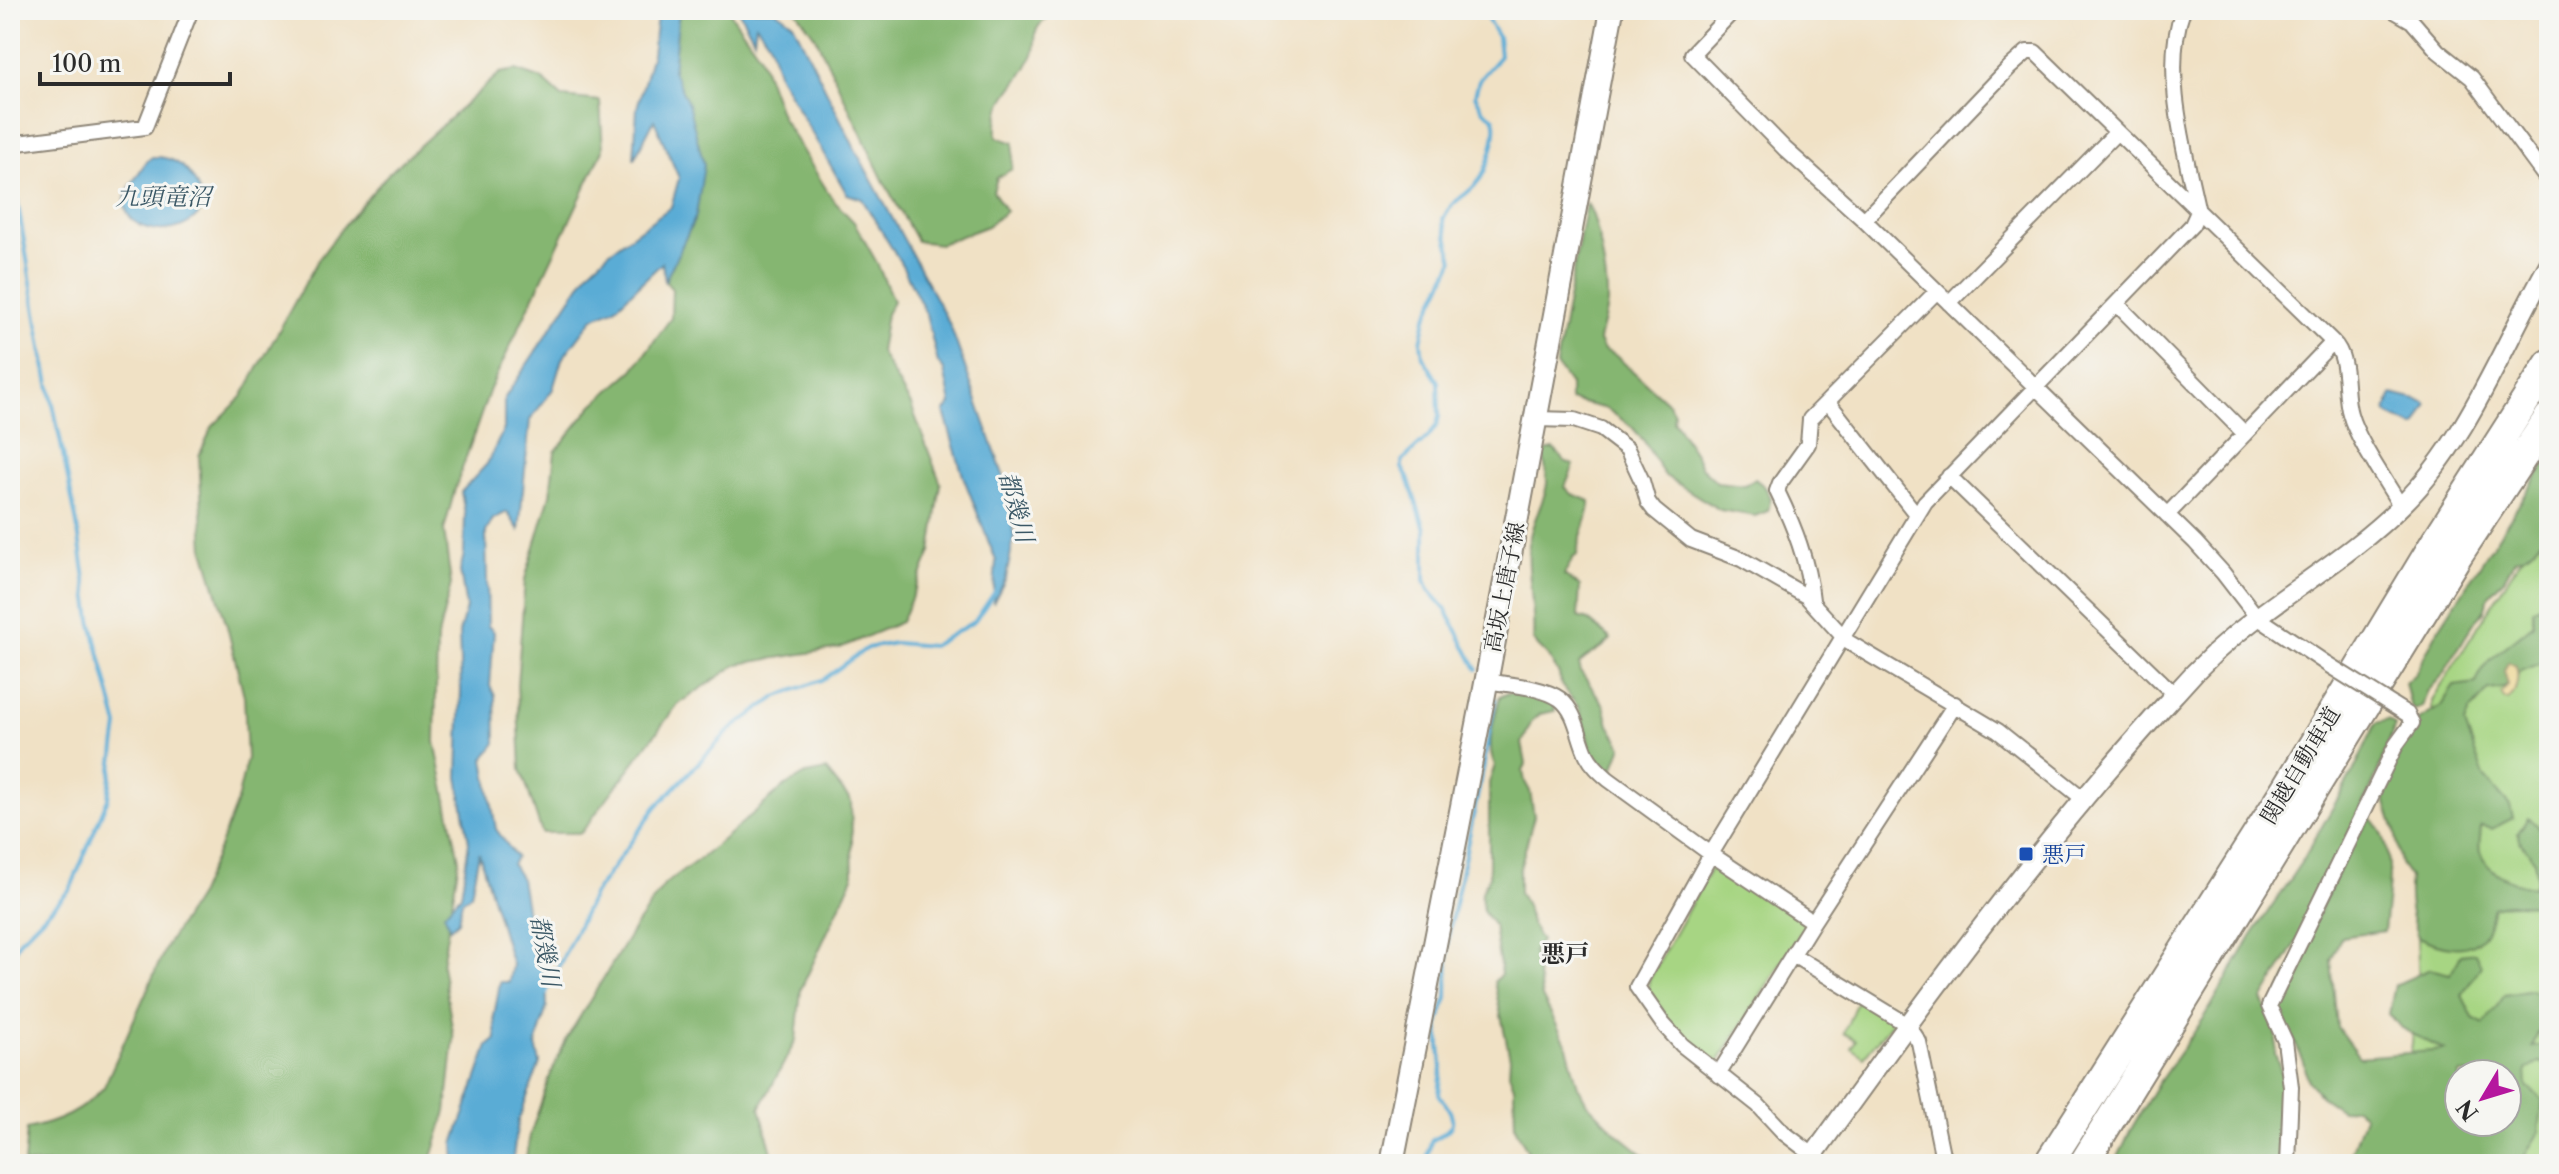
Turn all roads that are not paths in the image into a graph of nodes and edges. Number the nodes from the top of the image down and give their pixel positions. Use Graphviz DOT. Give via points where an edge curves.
graph roads {
  1 [pos="191,10"];
  2 [pos="1612,10"];
  3 [pos="1734,10"];
  4 [pos="2183,10"];
  5 [pos="2393,10"];
  6 [pos="2117,132"];
  7 [pos="10,144"];
  8 [pos="2549,182"];
  9 [pos="2198,212"];
  10 [pos="1864,220"];
  11 [pos="2549,264"];
  12 [pos="1937,291"];
  13 [pos="1949,303"];
  14 [pos="2117,304"];
  15 [pos="2333,342"];
  16 [pos="2549,364"];
  17 [pos="2035,389"];
  18 [pos="1828,402"];
  19 [pos="2549,417"];
  20 [pos="1536,419"];
  21 [pos="2245,434"];
  22 [pos="1949,476"];
  23 [pos="2401,507"];
  24 [pos="1916,514"];
  25 [pos="2167,515"];
  26 [pos="1812,600"];
  27 [pos="2257,617"];
  28 [pos="1841,637"];
  29 [pos="1486,681"];
  30 [pos="2174,694"];
  31 [pos="1955,704"];
  32 [pos="2085,800"];
  33 [pos="1711,854"];
  34 [pos="1813,922"];
  35 [pos="1793,955"];
  36 [pos="1908,1025"];
  37 [pos="1718,1075"];
  38 [pos="1815,1158"];
  39 [pos="1392,1164"];
  40 [pos="1944,1164"];
  41 [pos="2048,1164"];
  42 [pos="2083,1164"];
  43 [pos="2288,1164"];
  1 -- 7 [label="street" via="145,127"];
  2 -- 20 [label="main road, 高坂上唐子線"];
  3 -- 10 [label="street" via="1692,54"];
  4 -- 9 [label="street" via="2174,54 2179,123"];
  5 -- 8 [label="street" via="2412,21 2472,78"];
  6 -- 9 [label="street"];
  6 -- 10 [label="street" via="2035,52 2027,52"];
  6 -- 13 [label="street"];
  9 -- 14 [label="street" via="2192,225"];
  9 -- 15 [label="street"];
  10 -- 12 [label="street"];
  11 -- 23 [label="street" via="2487,386 2435,470"];
  12 -- 13 [label="street"];
  12 -- 18 [label="street"];
  13 -- 17 [label="street"];
  14 -- 17 [label="street"];
  14 -- 21 [label="street"];
  15 -- 21 [label="street"];
  15 -- 23 [label="street" via="2342,358 2354,425"];
  16 -- 41 [label="highway, 関越自動車道"];
  17 -- 22 [label="street"];
  17 -- 25 [label="street"];
  18 -- 24 [label="street"];
  18 -- 26 [label="street" via="1810,419 1808,444 1777,491 1793,524"];
  19 -- 42 [label="highway, 関越自動車道" via="2458,555"];
  20 -- 26 [label="street" via="1574,420 1601,429 1627,449 1648,502 1668,523 1691,540 1741,559"];
  20 -- 29 [label="main road, 高坂上唐子線"];
  21 -- 25 [label="street"];
  22 -- 24 [label="street"];
  22 -- 30 [label="street"];
  23 -- 27 [label="street"];
  24 -- 28 [label="street"];
  25 -- 27 [label="street"];
  26 -- 28 [label="street"];
  27 -- 30 [label="street"];
  27 -- 43 [label="street, bridge" via="2407,714 2412,723 2396,745 2269,1006 2285,1041 2291,1087"];
  28 -- 31 [label="street"];
  28 -- 33 [label="street"];
  29 -- 33 [label="street" via="1561,700 1594,766"];
  29 -- 39 [label="main road, 高坂上唐子線"];
  30 -- 32 [label="street"];
  31 -- 32 [label="street"];
  31 -- 34 [label="street"];
  32 -- 36 [label="street"];
  33 -- 34 [label="street"];
  33 -- 37 [label="street" via="1637,987 1676,1039"];
  34 -- 35 [label="street"];
  35 -- 36 [label="street"];
  35 -- 37 [label="street"];
  36 -- 38 [label="street"];
  36 -- 40 [label="street" via="1919,1042"];
  37 -- 38 [label="street"];
}
